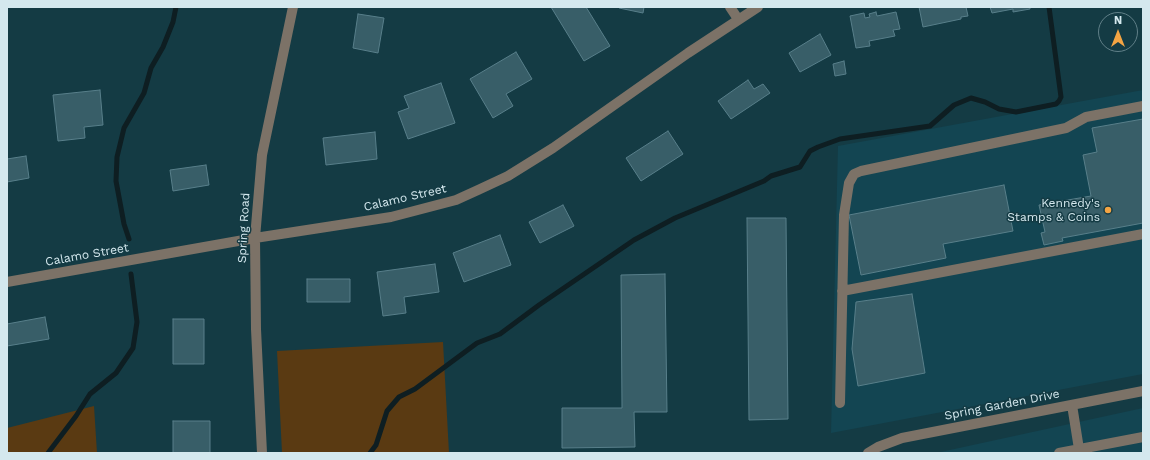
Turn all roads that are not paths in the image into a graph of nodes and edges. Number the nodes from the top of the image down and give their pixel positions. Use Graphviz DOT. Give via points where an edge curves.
graph roads {
  1 [pos="293,7"];
  2 [pos="730,7"];
  3 [pos="758,7"];
  4 [pos="738,19"];
  5 [pos="1143,106"];
  6 [pos="1143,234"];
  7 [pos="255,238"];
  8 [pos="7,282"];
  9 [pos="842,291"];
  10 [pos="1143,391"];
  11 [pos="840,403"];
  12 [pos="1072,405"];
  13 [pos="1143,437"];
  14 [pos="1079,449"];
  15 [pos="262,453"];
  16 [pos="868,453"];
  17 [pos="1059,453"];
  1 -- 7 [label="street, Spring Road" via="262,155"];
  2 -- 4 [label="street"];
  3 -- 4 [label="street, Calamo Street"];
  4 -- 7 [label="street, Calamo Street" via="553,148 508,176 456,200 391,217"];
  5 -- 9 [label="street" via="1086,117 1066,128 854,174 849,183 844,215"];
  6 -- 9 [label="street"];
  7 -- 8 [label="street, Calamo Street"];
  7 -- 15 [label="street, Spring Road"];
  9 -- 11 [label="street"];
  10 -- 12 [label="street, Spring Garden Drive"];
  12 -- 14 [label="street"];
  12 -- 16 [label="street, Spring Garden Drive" via="902,438"];
  13 -- 14 [label="street"];
  14 -- 17 [label="street"];
}
